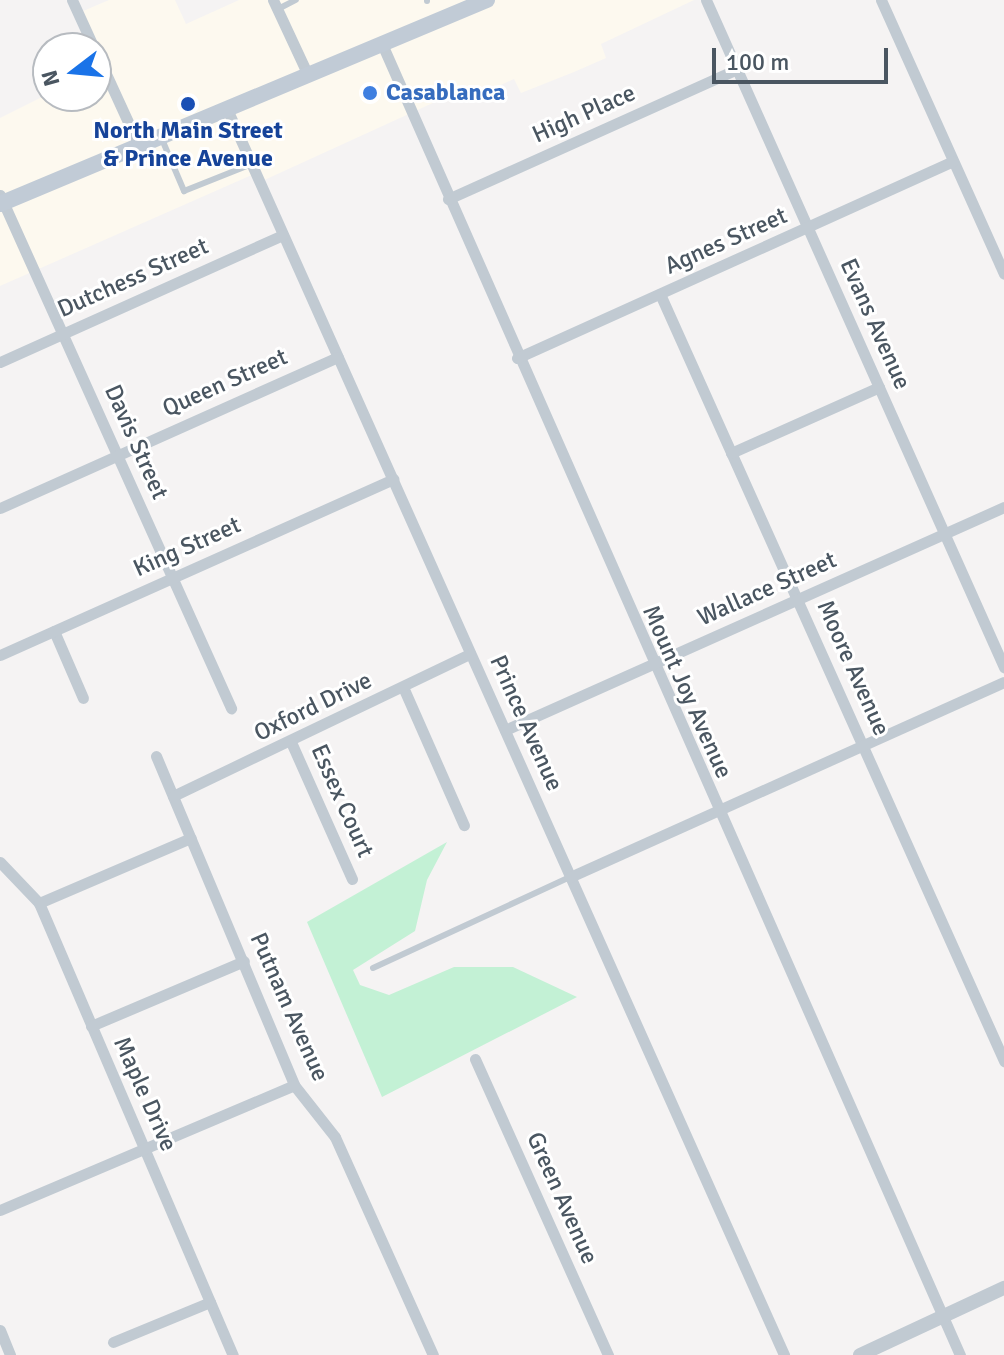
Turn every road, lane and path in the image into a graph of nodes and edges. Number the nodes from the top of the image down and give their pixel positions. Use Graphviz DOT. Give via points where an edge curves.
graph roads {
  1 [pos="72,0"];
  2 [pos="296,0"];
  3 [pos="487,0"];
  4 [pos="706,0"];
  5 [pos="881,0"];
  6 [pos="276,4"];
  7 [pos="87,32"];
  8 [pos="382,44"];
  9 [pos="737,69"];
  10 [pos="308,75"];
  11 [pos="112,88"];
  12 [pos="227,109"];
  13 [pos="161,137"];
  14 [pos="139,146"];
  15 [pos="953,161"];
  16 [pos="252,164"];
  17 [pos="448,199"];
  18 [pos="1,200"];
  19 [pos="808,228"];
  20 [pos="283,235"];
  21 [pos="1004,274"];
  22 [pos="660,294"];
  23 [pos="64,333"];
  24 [pos="338,357"];
  25 [pos="517,358"];
  26 [pos="0,362"];
  27 [pos="879,387"];
  28 [pos="731,453"];
  29 [pos="118,455"];
  30 [pos="393,479"];
  31 [pos="1004,507"];
  32 [pos="0,508"];
  33 [pos="945,534"];
  34 [pos="173,577"];
  35 [pos="798,599"];
  36 [pos="54,631"];
  37 [pos="470,654"];
  38 [pos="0,655"];
  39 [pos="651,665"];
  40 [pos="1004,667"];
  41 [pos="1004,682"];
  42 [pos="403,687"];
  43 [pos="83,698"];
  44 [pos="231,708"];
  45 [pos="505,730"];
  46 [pos="291,742"];
  47 [pos="863,746"];
  48 [pos="156,756"];
  49 [pos="173,796"];
  50 [pos="717,811"];
  51 [pos="464,825"];
  52 [pos="191,838"];
  53 [pos="0,862"];
  54 [pos="570,877"];
  55 [pos="352,879"];
  56 [pos="39,903"];
  57 [pos="244,961"];
  58 [pos="373,968"];
  59 [pos="91,1026"];
  60 [pos="475,1059"];
  61 [pos="1004,1061"];
  62 [pos="294,1085"];
  63 [pos="146,1149"];
  64 [pos="0,1210"];
  65 [pos="1004,1288"];
  66 [pos="210,1302"];
  67 [pos="943,1317"];
  68 [pos="0,1330"];
  69 [pos="113,1342"];
  70 [pos="10,1355"];
  71 [pos="233,1355"];
  72 [pos="433,1355"];
  73 [pos="608,1355"];
  74 [pos="784,1355"];
  75 [pos="860,1355"];
  76 [pos="960,1355"];
  1 -- 7 [label="street"];
  2 -- 6 [label="lane"];
  3 -- 8 [label="main road"];
  4 -- 9 [label="street, Evans Avenue"];
  5 -- 15 [label="street"];
  6 -- 10 [label="street"];
  8 -- 10 [label="main road"];
  8 -- 17 [label="street, Mount Joy Avenue"];
  9 -- 17 [label="street, High Place"];
  9 -- 19 [label="street, Evans Avenue"];
  10 -- 12 [label="main road"];
  11 -- 14 [label="street"];
  12 -- 13 [label="main road"];
  12 -- 16 [label="street, Prince Avenue"];
  13 -- 14 [label="main road"];
  13 -- 16 [label="lane" via="184,191"];
  14 -- 18 [label="main road"];
  15 -- 19 [label="street, Agnes Street"];
  15 -- 21 [label="street"];
  16 -- 20 [label="street, Prince Avenue"];
  17 -- 25 [label="street, Mount Joy Avenue"];
  18 -- 23 [label="street, Davis Street"];
  19 -- 22 [label="street, Agnes Street"];
  19 -- 27 [label="street, Evans Avenue"];
  20 -- 23 [label="street, Dutchess Street"];
  20 -- 24 [label="street, Prince Avenue"];
  22 -- 25 [label="street, Agnes Street"];
  22 -- 28 [label="street, Moore Avenue"];
  23 -- 26 [label="street, Dutchess Street"];
  23 -- 29 [label="street, Davis Street"];
  24 -- 29 [label="street, Queen Street"];
  24 -- 30 [label="street, Prince Avenue"];
  25 -- 39 [label="street, Mount Joy Avenue"];
  27 -- 28 [label="street"];
  27 -- 33 [label="street, Evans Avenue"];
  28 -- 35 [label="street, Moore Avenue"];
  29 -- 32 [label="street, Queen Street"];
  29 -- 34 [label="street, Davis Street"];
  30 -- 34 [label="street, King Street"];
  30 -- 37 [label="street, Prince Avenue"];
  31 -- 33 [label="street, Wallace Street"];
  33 -- 35 [label="street, Wallace Street"];
  33 -- 40 [label="street, Evans Avenue"];
  34 -- 36 [label="street, King Street"];
  34 -- 44 [label="street, Davis Street"];
  35 -- 39 [label="street, Wallace Street"];
  35 -- 47 [label="street, Moore Avenue"];
  36 -- 38 [label="street, King Street"];
  36 -- 43 [label="street"];
  37 -- 42 [label="street, Oxford Drive"];
  37 -- 45 [label="street, Prince Avenue"];
  39 -- 45 [label="street, Wallace Street"];
  39 -- 50 [label="street, Mount Joy Avenue"];
  41 -- 47 [label="street"];
  42 -- 46 [label="street, Oxford Drive"];
  42 -- 51 [label="street"];
  45 -- 54 [label="street, Prince Avenue"];
  46 -- 49 [label="street, Oxford Drive"];
  46 -- 55 [label="street, Essex Court"];
  47 -- 50 [label="street"];
  47 -- 61 [label="street, Moore Avenue"];
  48 -- 49 [label="street, Putnam Avenue"];
  49 -- 52 [label="street, Putnam Avenue"];
  50 -- 54 [label="street"];
  50 -- 67 [label="street, Mount Joy Avenue"];
  52 -- 56 [label="street"];
  52 -- 57 [label="street, Putnam Avenue"];
  53 -- 56 [label="street, Maple Drive"];
  54 -- 58 [label="lane"];
  54 -- 74 [label="street, Prince Avenue"];
  56 -- 59 [label="street, Maple Drive"];
  57 -- 59 [label="street"];
  57 -- 62 [label="street, Putnam Avenue"];
  59 -- 63 [label="street, Maple Drive"];
  60 -- 73 [label="street, Green Avenue"];
  62 -- 63 [label="street"];
  62 -- 72 [label="street, Putnam Avenue" via="335,1137"];
  63 -- 64 [label="street"];
  63 -- 66 [label="street, Maple Drive"];
  65 -- 67 [label="street"];
  66 -- 69 [label="street"];
  66 -- 71 [label="street, Maple Drive"];
  67 -- 75 [label="street"];
  67 -- 76 [label="street, Mount Joy Avenue"];
  68 -- 70 [label="street"];
}
